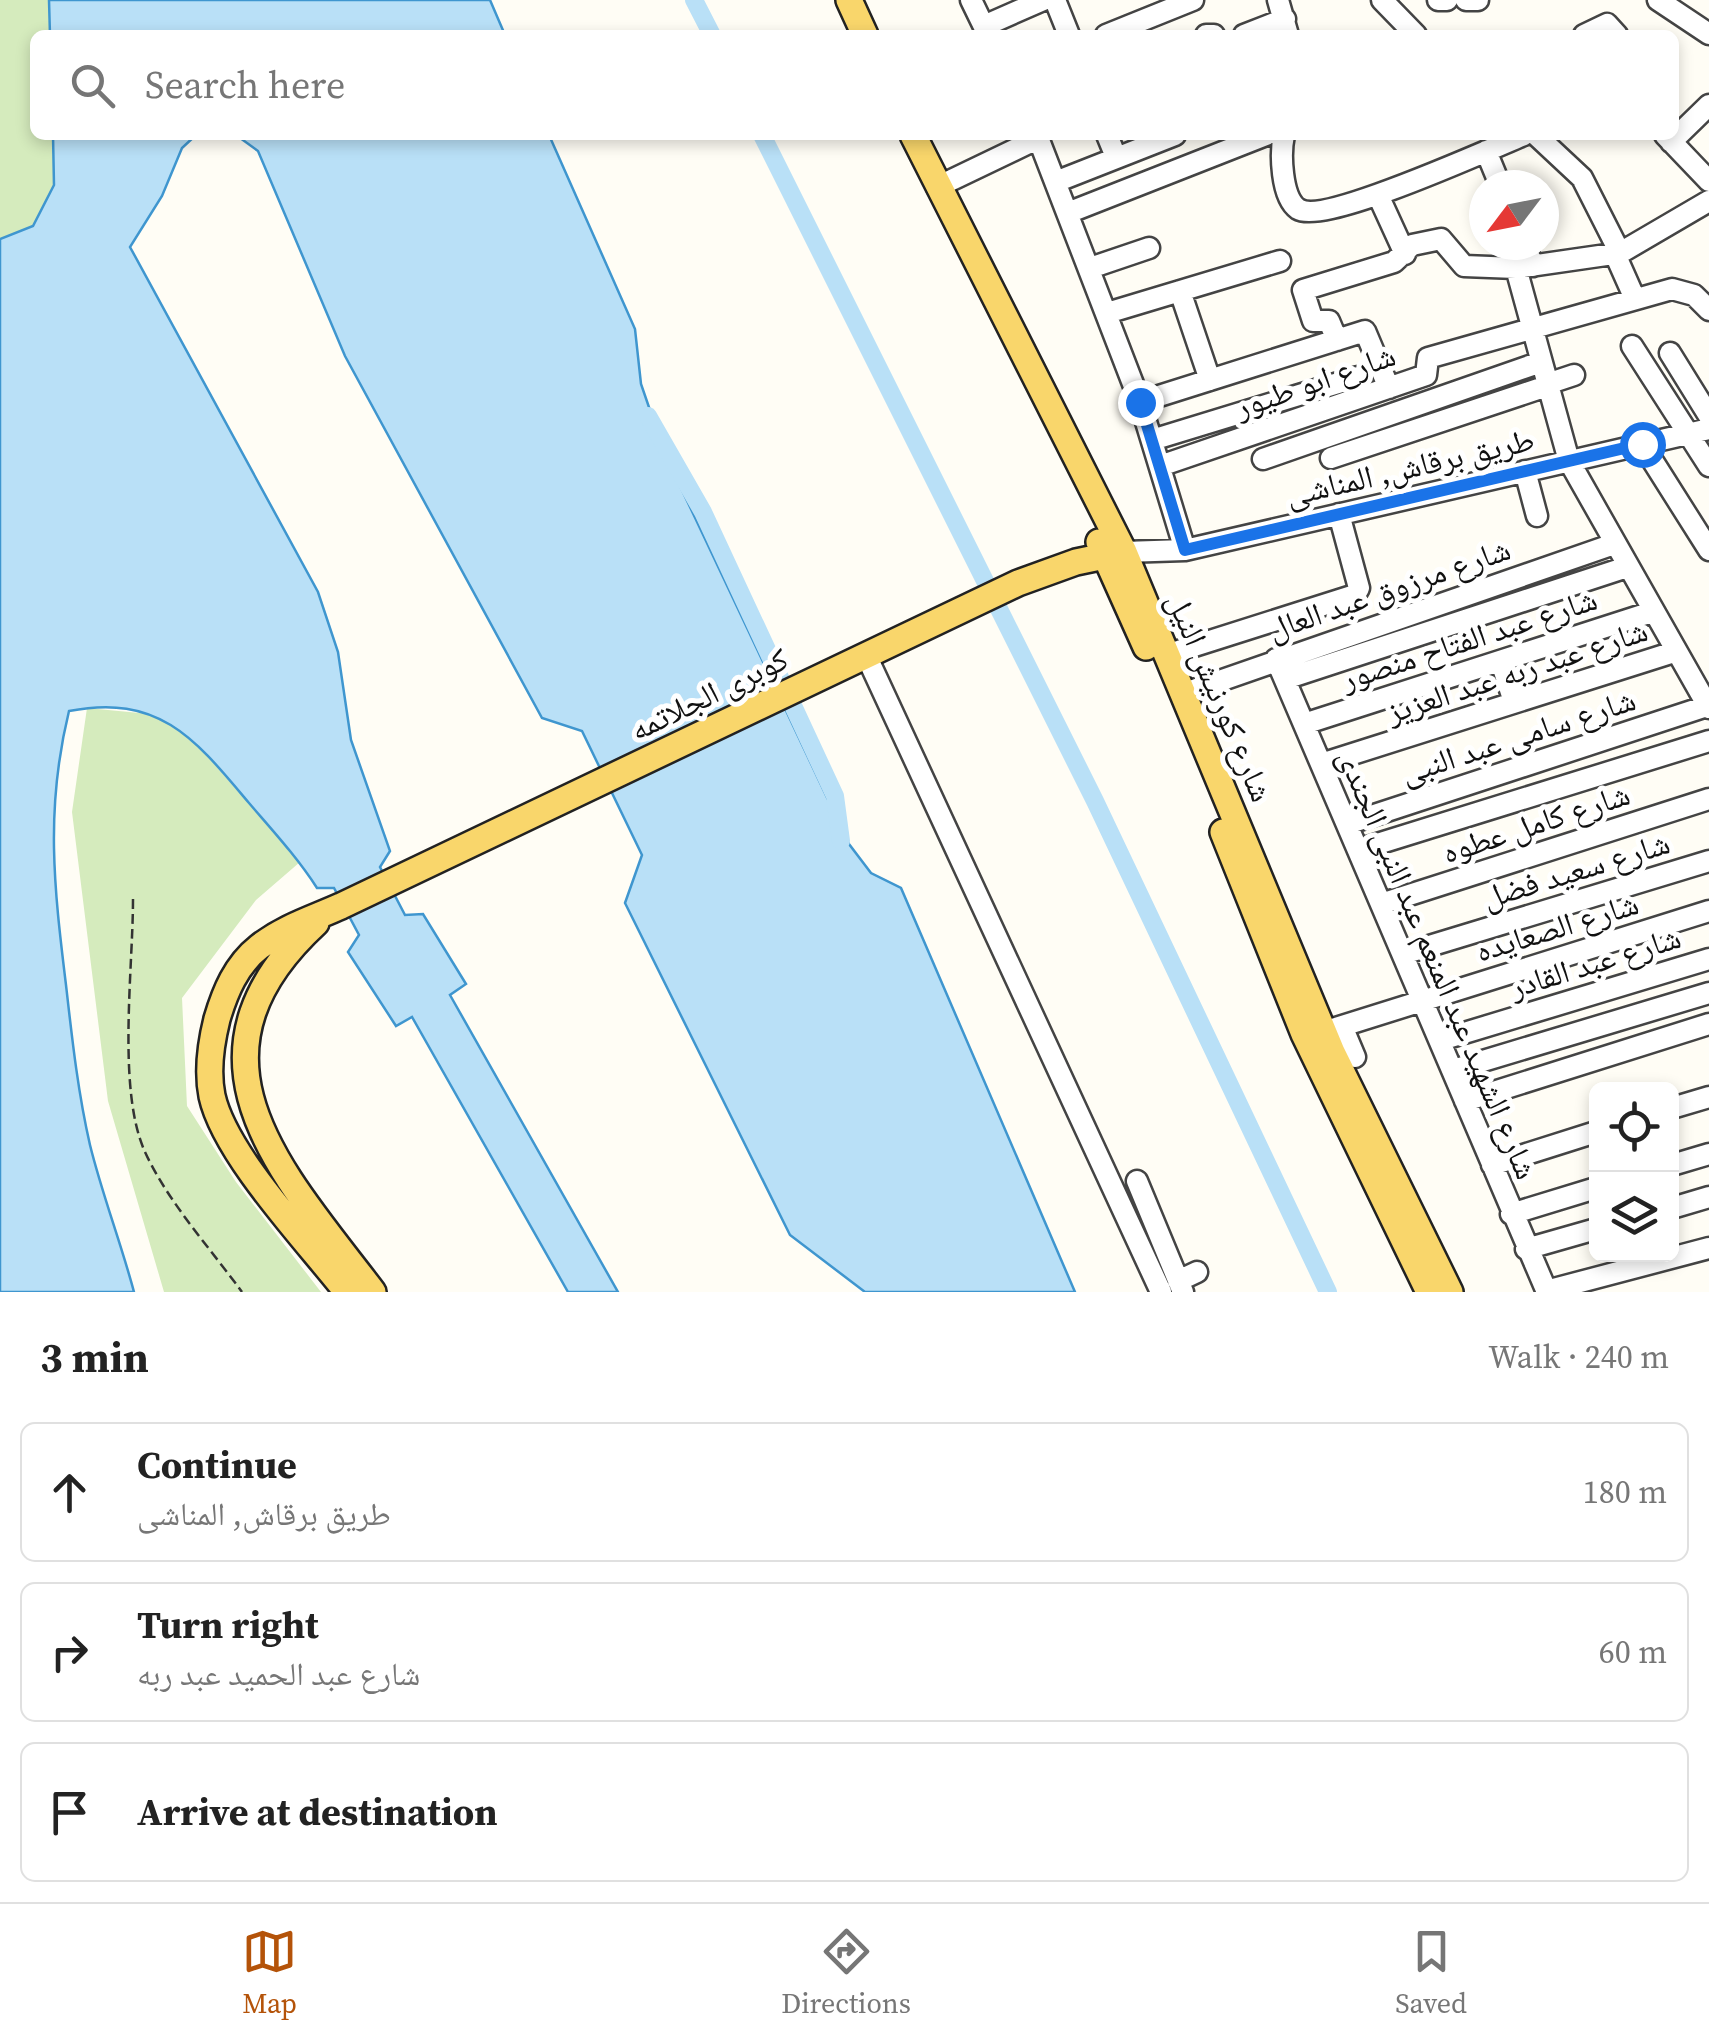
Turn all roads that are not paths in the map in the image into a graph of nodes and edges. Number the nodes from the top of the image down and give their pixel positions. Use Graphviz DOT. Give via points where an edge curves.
graph roads {
  1 [pos="832,0"];
  2 [pos="848,0"];
  3 [pos="971,0"];
  4 [pos="1055,0"];
  5 [pos="1193,0"];
  6 [pos="1382,0"];
  7 [pos="1438,0"];
  8 [pos="1447,0"];
  9 [pos="1466,0"];
  10 [pos="1478,0"];
  11 [pos="1658,0"];
  12 [pos="1032,2"];
  13 [pos="1286,12"];
  14 [pos="846,30"];
  15 [pos="863,30"];
  16 [pos="986,30"];
  17 [pos="1067,30"];
  18 [pos="1118,30"];
  19 [pos="1253,30"];
  20 [pos="1411,30"];
  21 [pos="1709,34"];
  22 [pos="1709,104"];
  23 [pos="1679,129"];
  24 [pos="898,140"];
  25 [pos="915,140"];
  26 [pos="1032,140"];
  27 [pos="1039,140"];
  28 [pos="1109,140"];
  29 [pos="1161,140"];
  30 [pos="1253,140"];
  31 [pos="1284,140"];
  32 [pos="1512,140"];
  33 [pos="1541,140"];
  34 [pos="1670,140"];
  35 [pos="1486,151"];
  36 [pos="1116,157"];
  37 [pos="1494,170"];
  38 [pos="1058,181"];
  39 [pos="1709,181"];
  40 [pos="937,187"];
  41 [pos="1378,195"];
  42 [pos="1709,201"];
  43 [pos="1070,212"];
  44 [pos="1148,248"];
  45 [pos="1618,253"];
  46 [pos="1405,254"];
  47 [pos="1524,260"];
  48 [pos="1280,261"];
  49 [pos="1524,267"];
  50 [pos="1090,268"];
  51 [pos="1180,292"];
  52 [pos="1635,299"];
  53 [pos="1709,310"];
  54 [pos="1107,313"];
  55 [pos="1531,326"];
  56 [pos="1336,340"];
  57 [pos="1632,346"];
  58 [pos="1670,353"];
  59 [pos="1541,362"];
  60 [pos="1574,375"];
  61 [pos="1358,377"];
  62 [pos="1210,380"];
  63 [pos="1547,385"];
  64 [pos="1388,388"];
  65 [pos="1140,402"];
  66 [pos="1709,416"];
  67 [pos="1699,431"];
  68 [pos="1152,440"];
  69 [pos="1642,444"];
  70 [pos="1331,458"];
  71 [pos="1263,459"];
  72 [pos="1569,461"];
  73 [pos="1160,466"];
  74 [pos="1709,466"];
  75 [pos="1525,471"];
  76 [pos="1338,514"];
  77 [pos="1537,516"];
  78 [pos="1614,544"];
  79 [pos="1185,550"];
  80 [pos="1709,550"];
  81 [pos="1114,554"];
  82 [pos="1627,567"];
  83 [pos="1652,612"];
  84 [pos="1674,652"];
  85 [pos="1169,654"];
  86 [pos="866,655"];
  87 [pos="1276,659"];
  88 [pos="1504,671"];
  89 [pos="1285,680"];
  90 [pos="1185,693"];
  91 [pos="1514,702"];
  92 [pos="1708,707"];
  93 [pos="1304,724"];
  94 [pos="1709,741"];
  95 [pos="1321,764"];
  96 [pos="1210,778"];
  97 [pos="1709,799"];
  98 [pos="1347,824"];
  99 [pos="1358,850"];
  100 [pos="1709,861"];
  101 [pos="1382,904"];
  102 [pos="335,909"];
  103 [pos="1709,911"];
  104 [pos="1403,954"];
  105 [pos="1709,959"];
  106 [pos="1709,993"];
  107 [pos="1423,1000"];
  108 [pos="1302,1006"];
  109 [pos="1709,1024"];
  110 [pos="1333,1029"];
  111 [pos="1441,1040"];
  112 [pos="1355,1057"];
  113 [pos="1453,1070"];
  114 [pos="1709,1096"];
  115 [pos="1466,1101"];
  116 [pos="1679,1106"];
  117 [pos="1589,1134"];
  118 [pos="1709,1154"];
  119 [pos="1679,1163"];
  120 [pos="1492,1165"];
  121 [pos="1138,1181"];
  122 [pos="1589,1190"];
  123 [pos="1709,1197"];
  124 [pos="1679,1206"];
  125 [pos="1511,1214"];
  126 [pos="1589,1231"];
  127 [pos="1166,1242"];
  128 [pos="1709,1248"];
  129 [pos="1526,1249"];
  130 [pos="1144,1254"];
  131 [pos="1178,1286"];
  132 [pos="347,1292"];
  133 [pos="373,1292"];
  134 [pos="1429,1292"];
  135 [pos="1450,1292"];
  136 [pos="1546,1292"];
  1 -- 14 [label="main road"];
  2 -- 15 [label="main road"];
  3 -- 16 [label="street"];
  4 -- 17 [label="street"];
  5 -- 18 [label="street"];
  6 -- 20 [label="street"];
  7 -- 8 [label="street"];
  9 -- 10 [label="street"];
  11 -- 21 [label="street"];
  12 -- 16 [label="street"];
  13 -- 19 [label="street"];
  22 -- 23 [label="street"];
  24 -- 81 [label="main road, شارع كورنيش النيل"];
  25 -- 40 [label="main road, شارع كورنيش النيل"];
  26 -- 40 [label="street"];
  27 -- 38 [label="street"];
  28 -- 36 [label="street"];
  29 -- 36 [label="street"];
  30 -- 43 [label="street"];
  31 -- 41 [label="street" via="1296,208 1317,211"];
  32 -- 35 [label="street"];
  33 -- 45 [label="street" via="1582,178"];
  34 -- 39 [label="street"];
  35 -- 37 [label="street"];
  35 -- 41 [label="street"];
  36 -- 38 [label="street"];
  38 -- 43 [label="street"];
  40 -- 81 [label="main road, شارع كورنيش النيل"];
  41 -- 46 [label="street"];
  42 -- 45 [label="street"];
  43 -- 50 [label="street"];
  44 -- 50 [label="street"];
  45 -- 49 [label="street"];
  45 -- 52 [label="street"];
  46 -- 49 [label="street" via="1435,238 1464,266"];
  46 -- 56 [label="street" via="1303,290 1312,321 1329,322"];
  47 -- 49 [label="street"];
  48 -- 51 [label="street"];
  49 -- 55 [label="street"];
  50 -- 54 [label="street"];
  51 -- 54 [label="street"];
  51 -- 62 [label="street"];
  52 -- 53 [label="street" via="1672,289 1694,295"];
  52 -- 55 [label="street"];
  54 -- 65 [label="street"];
  55 -- 59 [label="street"];
  55 -- 64 [label="street, شارع ابو طيور" via="1428,358 1427,375"];
  56 -- 62 [label="street"];
  56 -- 64 [label="street" via="1368,332"];
  57 -- 67 [label="street"];
  58 -- 66 [label="street"];
  59 -- 63 [label="street"];
  59 -- 71 [label="street"];
  60 -- 63 [label="street"];
  61 -- 68 [label="street"];
  62 -- 65 [label="street"];
  63 -- 70 [label="street"];
  63 -- 72 [label="street"];
  64 -- 73 [label="street, شارع ابو طيور"];
  65 -- 68 [label="street"];
  67 -- 69 [label="street, طريق برقاش, المناشى"];
  67 -- 74 [label="street"];
  68 -- 73 [label="street"];
  69 -- 72 [label="street, طريق برقاش, المناشى"];
  69 -- 80 [label="street"];
  72 -- 75 [label="street, طريق برقاش, المناشى"];
  72 -- 78 [label="street"];
  73 -- 79 [label="street"];
  75 -- 76 [label="street, طريق برقاش, المناشى"];
  75 -- 77 [label="street"];
  76 -- 79 [label="street, طريق برقاش, المناشى"];
  76 -- 85 [label="street" via="1358,588 1354,594"];
  78 -- 82 [label="street"];
  78 -- 87 [label="street, شارع مرزوق عبد العال"];
  79 -- 81 [label="street, طريق برقاش, المناشى"];
  81 -- 85 [label="main road, شارع كورنيش النيل"];
  81 -- 86 [label="main road, كوبرى الجلاتمه" via="1048,572"];
  81 -- 96 [label="main road, شارع كورنيش النيل"];
  82 -- 83 [label="street"];
  82 -- 89 [label="street"];
  83 -- 84 [label="street"];
  83 -- 93 [label="street, شارع عبد الفتاح منصور"];
  84 -- 91 [label="street, شارع عبد ربه عبد العزيز"];
  84 -- 92 [label="street"];
  85 -- 90 [label="main road, شارع كورنيش النيل"];
  86 -- 102 [label="main road, كوبرى الجلاتمه"];
  86 -- 130 [label="street"];
  87 -- 89 [label="street, شارع الشهيد عبد المنعم عبد النبى الجندى"];
  87 -- 90 [label="street, شارع مرزوق عبد العال"];
  88 -- 91 [label="street"];
  89 -- 93 [label="street, شارع الشهيد عبد المنعم عبد النبى الجندى"];
  90 -- 96 [label="main road, شارع كورنيش النيل"];
  91 -- 95 [label="street, شارع عبد ربه عبد العزيز"];
  92 -- 98 [label="street, شارع سامى عبد النبى"];
  93 -- 95 [label="street, شارع الشهيد عبد المنعم عبد النبى الجندى"];
  94 -- 99 [label="street"];
  95 -- 98 [label="street, شارع الشهيد عبد المنعم عبد النبى الجندى"];
  96 -- 108 [label="main road, شارع كورنيش النيل"];
  97 -- 101 [label="street, شارع كامل عطوه"];
  98 -- 99 [label="street, شارع الشهيد عبد المنعم عبد النبى الجندى"];
  99 -- 101 [label="street, شارع الشهيد عبد المنعم عبد النبى الجندى"];
  100 -- 104 [label="street, شارع سعيد فضل"];
  101 -- 104 [label="street, شارع الشهيد عبد المنعم عبد النبى الجندى"];
  102 -- 132 [label="main road" via="284,930 238,968 215,1028 212,1094 231,1141"];
  102 -- 133 [label="main road" via="270,973 247,1033 244,1070 265,1141"];
  103 -- 107 [label="street, شارع الصعايده"];
  104 -- 107 [label="street, شارع الشهيد عبد المنعم عبد النبى الجندى"];
  105 -- 111 [label="street, شارع عبد القادر"];
  106 -- 113 [label="street"];
  107 -- 110 [label="street, شارع الصعايده"];
  107 -- 111 [label="street, شارع الشهيد عبد المنعم عبد النبى الجندى"];
  108 -- 110 [label="main road, شارع كورنيش النيل"];
  108 -- 134 [label="main road, شارع كورنيش النيل"];
  109 -- 115 [label="street"];
  110 -- 112 [label="street"];
  110 -- 135 [label="main road, شارع كورنيش النيل"];
  111 -- 113 [label="street, شارع الشهيد عبد المنعم عبد النبى الجندى"];
  113 -- 115 [label="street, شارع الشهيد عبد المنعم عبد النبى الجندى"];
  114 -- 116 [label="street"];
  115 -- 120 [label="street, شارع الشهيد عبد المنعم عبد النبى الجندى"];
  117 -- 120 [label="street"];
  118 -- 119 [label="street"];
  120 -- 125 [label="street, شارع الشهيد عبد المنعم عبد النبى الجندى"];
  121 -- 127 [label="street"];
  122 -- 125 [label="street"];
  123 -- 124 [label="street"];
  125 -- 129 [label="street, شارع الشهيد عبد المنعم عبد النبى الجندى"];
  126 -- 129 [label="street"];
  127 -- 130 [label="street"];
  127 -- 131 [label="street"];
  128 -- 136 [label="street"];
  129 -- 136 [label="street, شارع الشهيد عبد المنعم عبد النبى الجندى"];
  130 -- 131 [label="street"];
}
